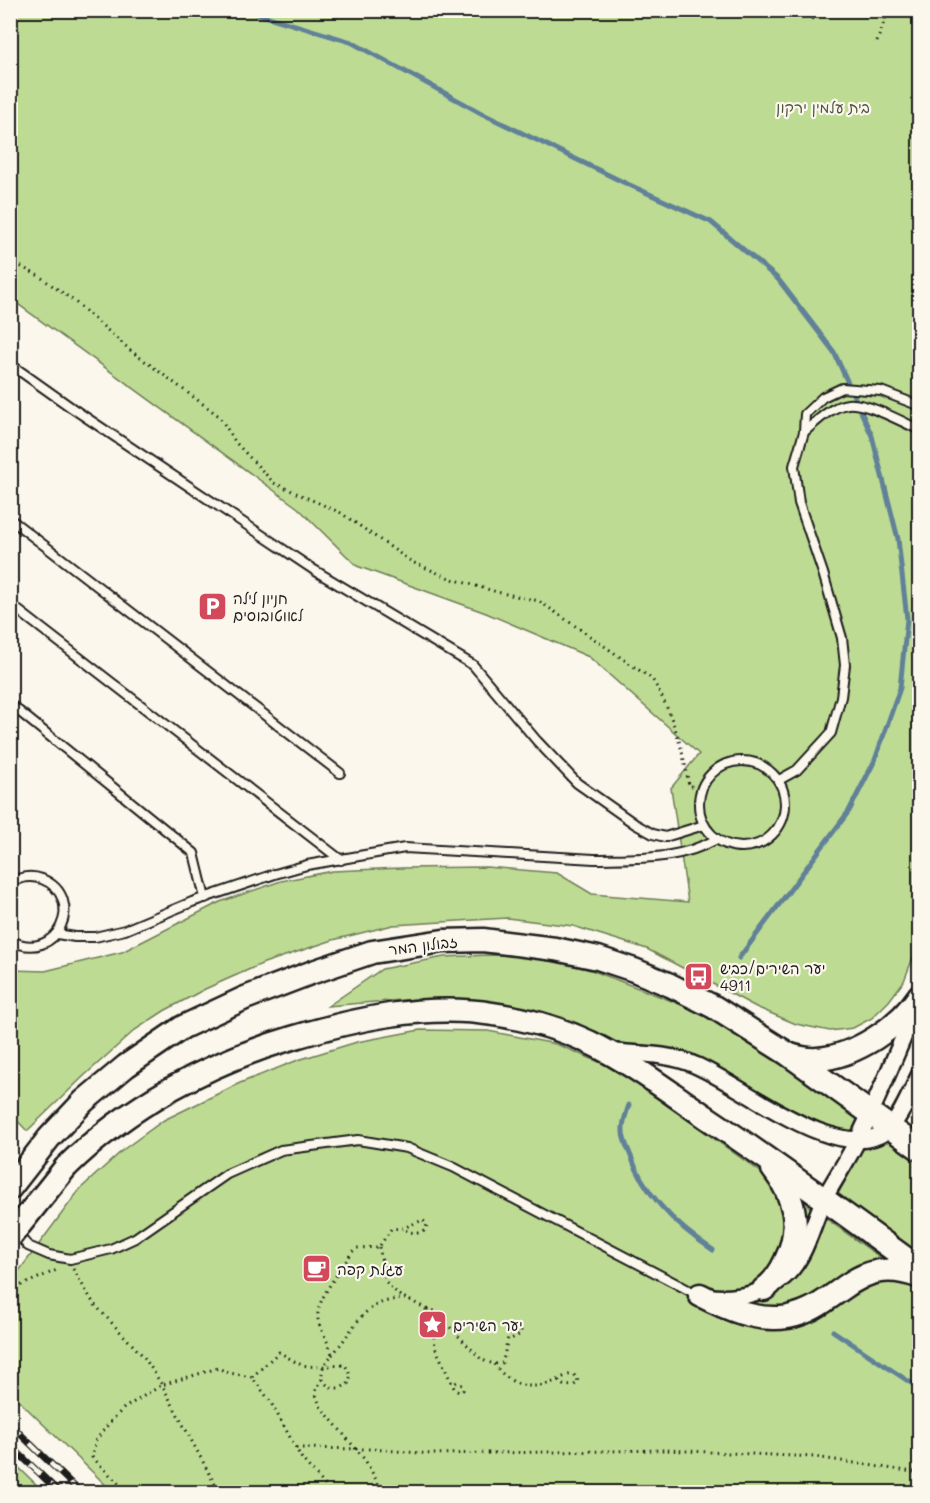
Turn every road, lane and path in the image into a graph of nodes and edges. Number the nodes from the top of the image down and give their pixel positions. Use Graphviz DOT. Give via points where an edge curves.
graph roads {
  1 [pos="815,10"];
  2 [pos="888,10"];
  3 [pos="812,20"];
  4 [pos="877,42"];
  5 [pos="10,261"];
  6 [pos="10,364"];
  7 [pos="919,405"];
  8 [pos="919,430"];
  9 [pos="804,432"];
  10 [pos="10,519"];
  11 [pos="10,604"];
  12 [pos="10,704"];
  13 [pos="340,773"];
  14 [pos="779,780"];
  15 [pos="702,786"];
  16 [pos="704,825"];
  17 [pos="717,839"];
  18 [pos="341,860"];
  19 [pos="10,872"];
  20 [pos="14,881"];
  21 [pos="205,898"];
  22 [pos="57,934"];
  23 [pos="10,940"];
  24 [pos="920,995"];
  25 [pos="920,1000"];
  26 [pos="609,1052"];
  27 [pos="788,1054"];
  28 [pos="920,1074"];
  29 [pos="870,1114"];
  30 [pos="891,1128"];
  31 [pos="858,1139"];
  32 [pos="753,1149"];
  33 [pos="920,1149"];
  34 [pos="10,1188"];
  35 [pos="824,1199"];
  36 [pos="10,1228"];
  37 [pos="403,1228"];
  38 [pos="10,1237"];
  39 [pos="379,1247"];
  40 [pos="70,1262"];
  41 [pos="920,1269"];
  42 [pos="920,1277"];
  43 [pos="764,1289"];
  44 [pos="10,1290"];
  45 [pos="700,1295"];
  46 [pos="406,1299"];
  47 [pos="425,1308"];
  48 [pos="509,1340"];
  49 [pos="332,1355"];
  50 [pos="494,1364"];
  51 [pos="324,1365"];
  52 [pos="252,1377"];
  53 [pos="322,1379"];
  54 [pos="557,1379"];
  55 [pos="453,1384"];
  56 [pos="162,1385"];
  57 [pos="296,1448"];
  58 [pos="356,1449"];
  59 [pos="920,1473"];
  60 [pos="127,1492"];
  61 [pos="219,1492"];
  62 [pos="331,1492"];
  63 [pos="382,1492"];
  1 -- 3 [label="path"];
  2 -- 4 [label="path"];
  5 -- 15 [label="path" via="74,301 130,350 219,416 236,443 274,483 341,513 412,562 452,579 539,601 652,679 675,728 689,786"];
  6 -- 16 [label="lane" via="314,570 473,665 570,776 635,824 665,837"];
  7 -- 9 [label="lane" via="881,391 842,388 805,414"];
  8 -- 9 [label="lane" via="871,408 848,404 826,413"];
  9 -- 14 [label="lane" via="794,466 799,503 824,573 842,638 845,665 831,733 797,770"];
  10 -- 13 [label="lane"];
  11 -- 18 [label="lane"];
  12 -- 21 [label="lane" via="194,853"];
  14 -- 15 [label="lane" via="758,763 732,761 709,774"];
  14 -- 17 [label="lane" via="786,806 783,819 767,840 742,847"];
  15 -- 16 [label="lane" via="699,812"];
  16 -- 17 [label="lane"];
  17 -- 18 [label="lane" via="700,849 670,856 594,859 405,848"];
  18 -- 21 [label="lane" via="307,865"];
  19 -- 20 [label="lane"];
  20 -- 22 [label="lane" via="39,878 58,891 65,912"];
  21 -- 22 [label="lane" via="124,930 95,937"];
  22 -- 23 [label="lane" via="40,945 19,945"];
  24 -- 27 [label="main road" via="902,1016 845,1053 819,1059"];
  25 -- 29 [label="street"];
  26 -- 31 [label="street" via="693,1063 802,1125 836,1137"];
  26 -- 32 [label="main road"];
  26 -- 38 [label="main road, bridge" via="543,1024 490,1013 391,1015 278,1042 172,1088 130,1114 66,1167"];
  27 -- 29 [label="main road, זבולון המר"];
  27 -- 34 [label="main road, זבולון המר" via="714,1007 607,961 555,949 483,940 443,941 372,952 245,998 183,1027 84,1101"];
  28 -- 30 [label="street"];
  29 -- 30 [label="main road, זבולון המר"];
  29 -- 31 [label="street"];
  30 -- 31 [label="street" via="878,1137"];
  30 -- 33 [label="main road, זבולון המר"];
  31 -- 35 [label="street"];
  32 -- 35 [label="main road"];
  32 -- 43 [label="main road" via="783,1182 796,1220 791,1250"];
  35 -- 41 [label="main road"];
  35 -- 43 [label="street" via="800,1257 785,1277"];
  36 -- 40 [label="lane" via="28,1246"];
  37 -- 37 [label="path" via="423,1220 427,1225 417,1233"];
  37 -- 39 [label="path" via="391,1229"];
  39 -- 46 [label="path" via="386,1282"];
  39 -- 49 [label="path" via="357,1248 352,1252 318,1308"];
  40 -- 44 [label="path"];
  40 -- 45 [label="lane" via="135,1238 227,1174 281,1150 358,1140 407,1148 453,1167"];
  40 -- 56 [label="path" via="94,1304 144,1357"];
  42 -- 45 [label="main road" via="890,1271 869,1274 846,1284 819,1305 776,1318 735,1311"];
  43 -- 45 [label="street" via="731,1298"];
  46 -- 47 [label="path"];
  46 -- 49 [label="path" via="381,1302 360,1316"];
  47 -- 50 [label="path" via="435,1311 482,1360"];
  47 -- 55 [label="path" via="432,1318 435,1347"];
  48 -- 48 [label="path" via="508,1332 513,1326 519,1328 519,1335"];
  48 -- 50 [label="path" via="502,1363"];
  49 -- 51 [label="path"];
  50 -- 54 [label="path" via="515,1384 528,1386"];
  51 -- 52 [label="path" via="302,1365 279,1352"];
  51 -- 53 [label="path"];
  51 -- 53 [label="path" via="345,1365 351,1375 348,1384 338,1388 327,1386"];
  52 -- 56 [label="path" via="218,1368"];
  52 -- 57 [label="path"];
  53 -- 58 [label="path" via="315,1392 320,1406"];
  54 -- 54 [label="path" via="572,1374 578,1382 564,1385"];
  56 -- 60 [label="path" via="124,1408 96,1440 92,1457"];
  56 -- 61 [label="path"];
  57 -- 58 [label="path"];
  57 -- 62 [label="path"];
  58 -- 59 [label="path" via="432,1454 666,1450 814,1457"];
  58 -- 63 [label="path"];
}
